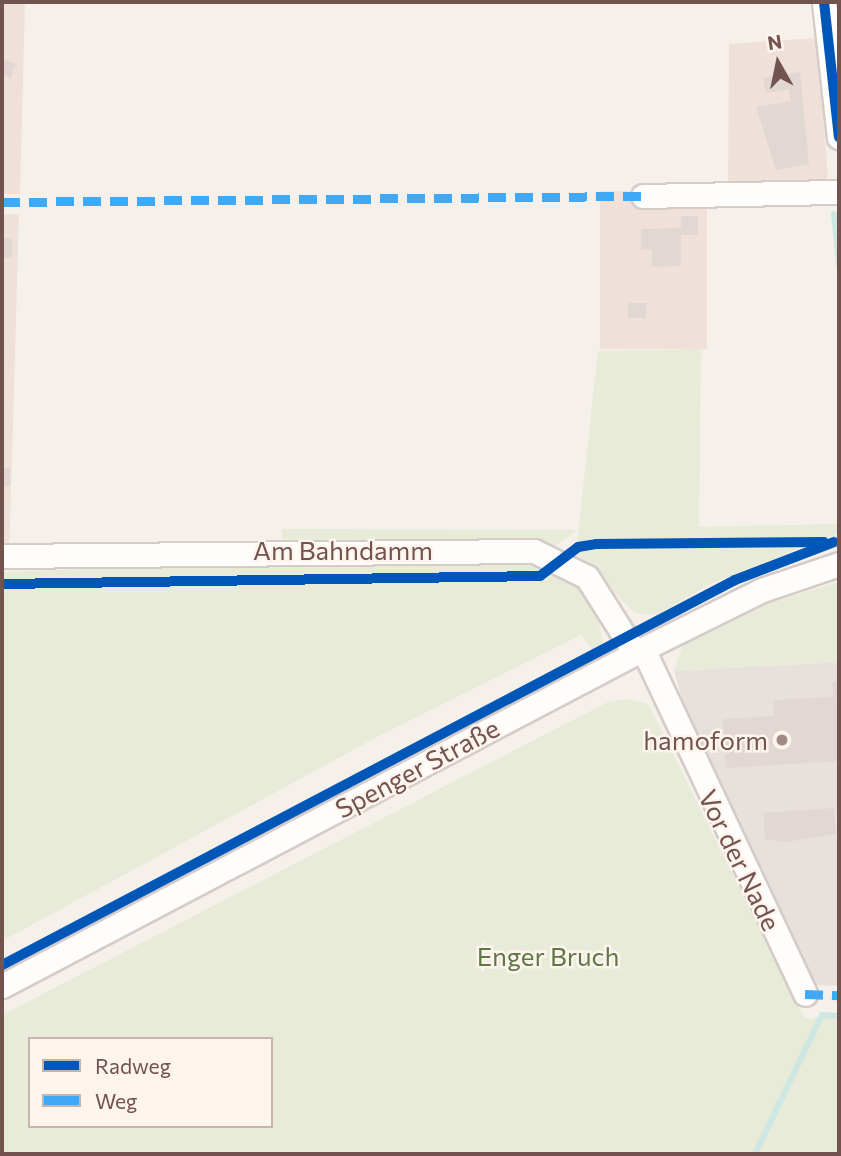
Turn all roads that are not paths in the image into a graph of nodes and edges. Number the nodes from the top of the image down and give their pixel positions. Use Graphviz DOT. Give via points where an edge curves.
graph roads {
  1 [pos="824,2"];
  2 [pos="839,137"];
  3 [pos="839,192"];
  4 [pos="643,196"];
  5 [pos="2,556"];
  6 [pos="839,564"];
  7 [pos="639,651"];
  8 [pos="2,986"];
  9 [pos="805,994"];
  1 -- 2 [label="street"];
  3 -- 4 [label="street"];
  5 -- 7 [label="street, Am Bahndamm" via="534,551 587,577"];
  6 -- 7 [label="street, Spenger Straße" via="762,590"];
  7 -- 8 [label="street, Spenger Straße"];
  7 -- 9 [label="street, Vor der Nade"];
}
